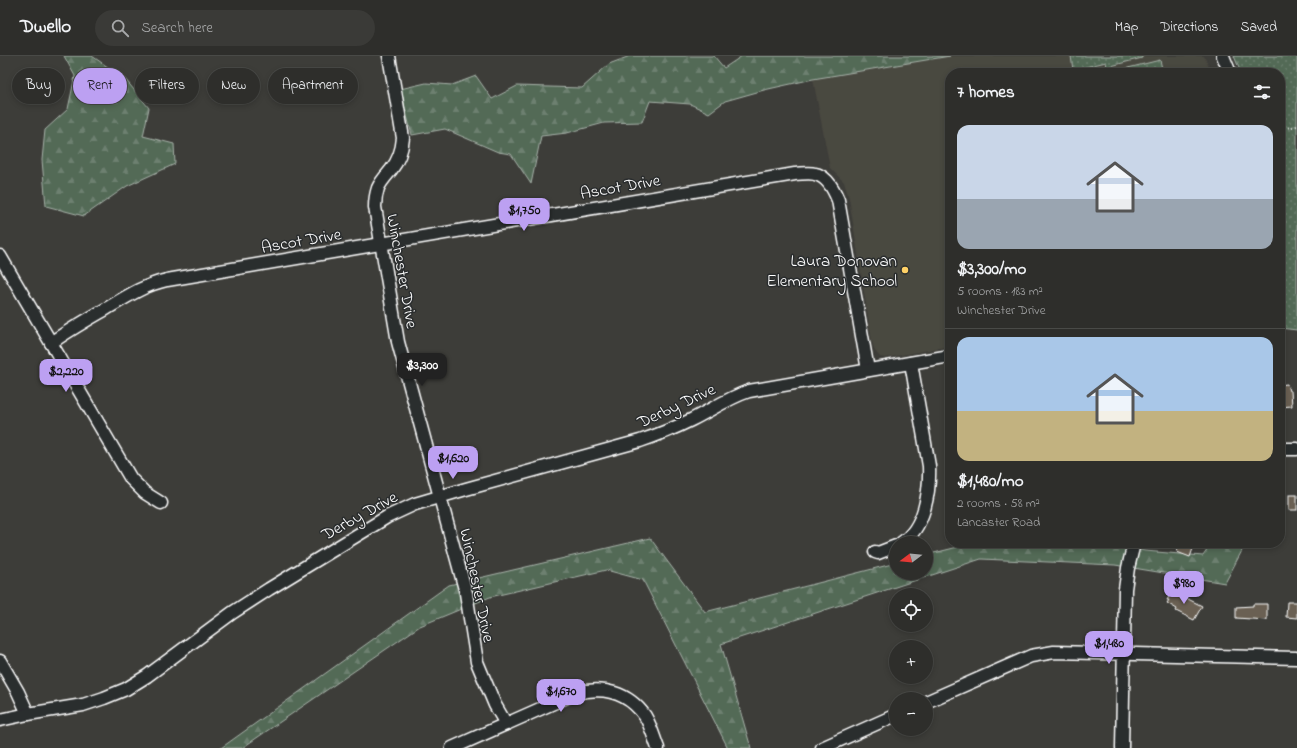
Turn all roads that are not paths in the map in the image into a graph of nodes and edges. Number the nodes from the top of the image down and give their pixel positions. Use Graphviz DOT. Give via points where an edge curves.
graph roads {
  1 [pos="389,56"];
  2 [pos="1222,56"];
  3 [pos="1228,68"];
  4 [pos="381,244"];
  5 [pos="0,256"];
  6 [pos="51,342"];
  7 [pos="945,357"];
  8 [pos="911,363"];
  9 [pos="868,370"];
  10 [pos="1285,449"];
  11 [pos="1297,449"];
  12 [pos="439,496"];
  13 [pos="161,503"];
  14 [pos="910,536"];
  15 [pos="1133,548"];
  16 [pos="889,549"];
  17 [pos="875,552"];
  18 [pos="1124,653"];
  19 [pos="1297,658"];
  20 [pos="0,661"];
  21 [pos="933,699"];
  22 [pos="28,714"];
  23 [pos="889,718"];
  24 [pos="0,720"];
  25 [pos="506,724"];
  26 [pos="452,748"];
  27 [pos="658,748"];
  28 [pos="822,748"];
  29 [pos="1122,748"];
  1 -- 4 [label="street, Winchester Drive" via="402,138 400,155 378,187 376,196 375,207"];
  2 -- 3 [label="street"];
  4 -- 6 [label="street, Ascot Drive" via="155,283 136,290"];
  4 -- 9 [label="street, Ascot Drive" via="795,174 815,174 822,176 832,187 838,200"];
  4 -- 12 [label="street, Winchester Drive" via="398,342"];
  5 -- 6 [label="street"];
  6 -- 13 [label="street" via="131,479 145,493"];
  7 -- 8 [label="street, Derby Drive"];
  8 -- 9 [label="street, Derby Drive"];
  8 -- 14 [label="street" via="929,466 929,480 928,494 921,516"];
  9 -- 12 [label="street, Derby Drive" via="749,391 726,400 666,432 640,441"];
  10 -- 11 [label="street"];
  12 -- 22 [label="street, Derby Drive" via="387,517 269,589 126,689 83,705"];
  12 -- 25 [label="street, Winchester Drive" via="466,593 477,662"];
  15 -- 18 [label="street" via="1125,589"];
  16 -- 17 [label="street"];
  18 -- 19 [label="street"];
  18 -- 21 [label="street" via="1042,653"];
  18 -- 29 [label="street"];
  20 -- 22 [label="street"];
  22 -- 24 [label="street, Derby Drive"];
  23 -- 28 [label="street"];
  25 -- 26 [label="street"];
  25 -- 27 [label="street" via="576,693 606,690 616,693 637,707 649,724"];
}
